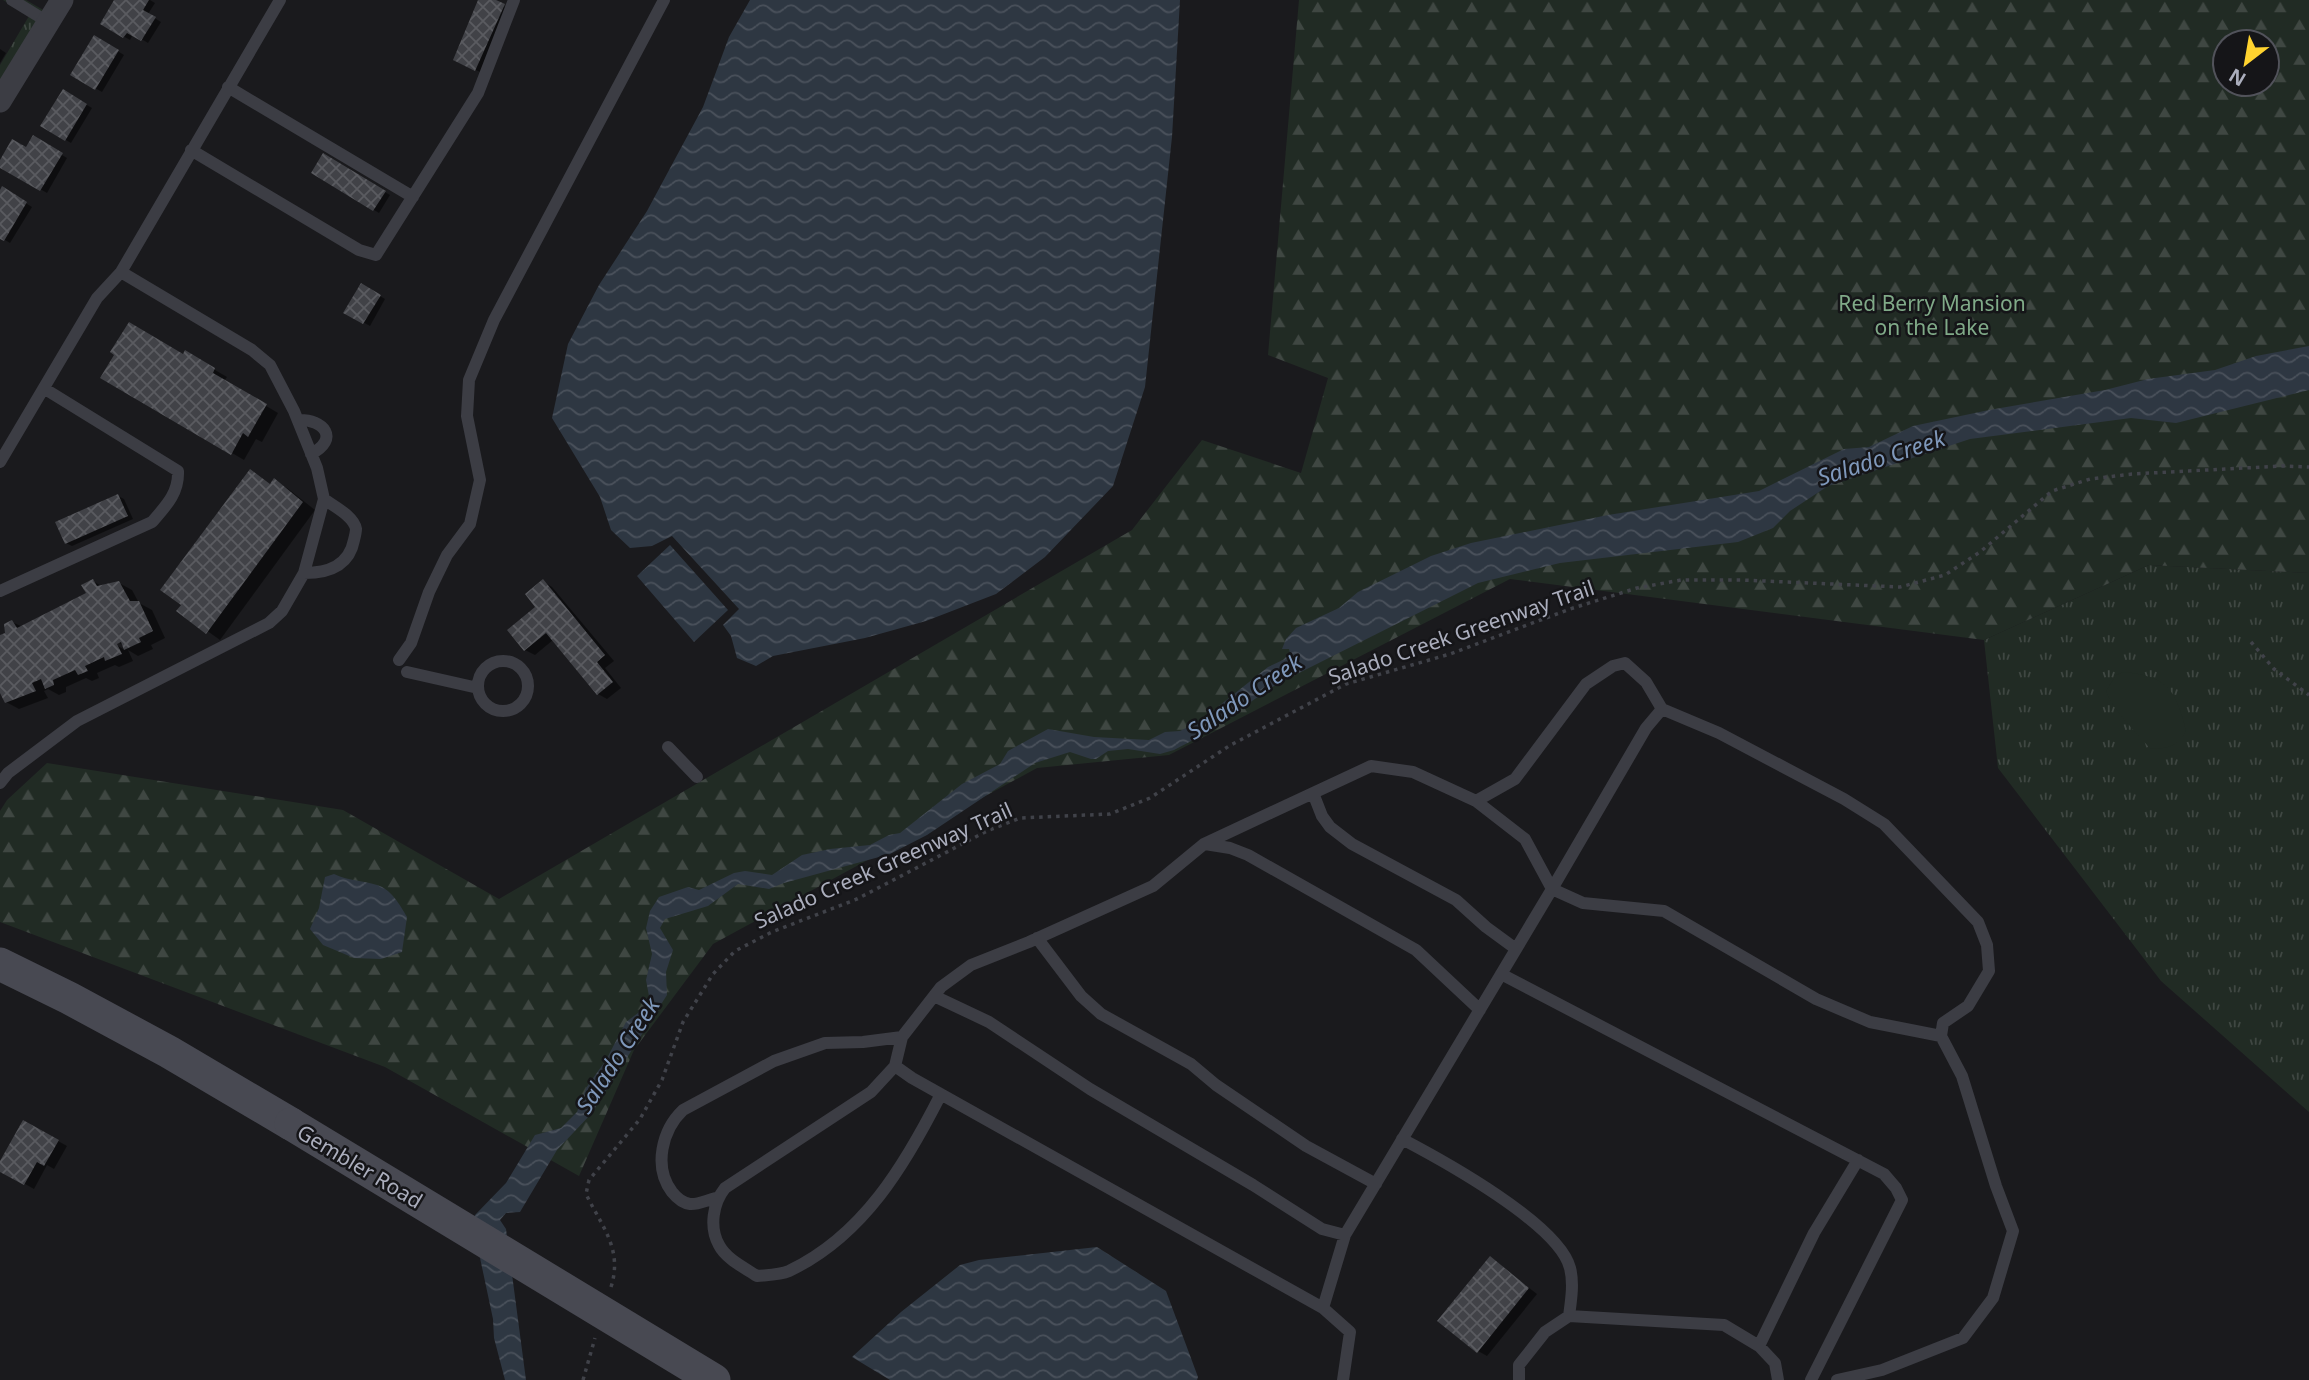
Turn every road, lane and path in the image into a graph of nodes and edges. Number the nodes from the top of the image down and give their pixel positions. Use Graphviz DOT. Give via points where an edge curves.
graph roads {
  1 [pos="12,0"];
  2 [pos="62,0"];
  3 [pos="279,0"];
  4 [pos="513,0"];
  5 [pos="664,0"];
  6 [pos="48,22"];
  7 [pos="228,87"];
  8 [pos="0,101"];
  9 [pos="191,150"];
  10 [pos="413,197"];
  11 [pos="121,272"];
  12 [pos="45,389"];
  13 [pos="298,420"];
  14 [pos="311,454"];
  15 [pos="0,462"];
  16 [pos="2309,467"];
  17 [pos="324,499"];
  18 [pos="304,573"];
  19 [pos="0,592"];
  20 [pos="2251,642"];
  21 [pos="399,660"];
  22 [pos="407,672"];
  23 [pos="478,688"];
  24 [pos="2309,695"];
  25 [pos="1662,709"];
  26 [pos="668,747"];
  27 [pos="698,777"];
  28 [pos="0,783"];
  29 [pos="1313,793"];
  30 [pos="1476,802"];
  31 [pos="1204,844"];
  32 [pos="1552,889"];
  33 [pos="1037,938"];
  34 [pos="1517,949"];
  35 [pos="0,964"];
  36 [pos="1501,974"];
  37 [pos="934,996"];
  38 [pos="1480,1010"];
  39 [pos="1941,1036"];
  40 [pos="902,1037"];
  41 [pos="895,1066"];
  42 [pos="941,1094"];
  43 [pos="1402,1139"];
  44 [pos="1858,1160"];
  45 [pos="1376,1184"];
  46 [pos="717,1198"];
  47 [pos="1345,1235"];
  48 [pos="610,1238"];
  49 [pos="1323,1308"];
  50 [pos="1569,1316"];
  51 [pos="1759,1346"];
  52 [pos="714,1380"];
  53 [pos="1343,1380"];
  54 [pos="1519,1380"];
  55 [pos="1778,1380"];
  56 [pos="1811,1380"];
  57 [pos="1837,1380"];
  1 -- 6 [label="lane"];
  2 -- 6 [label="street"];
  3 -- 7 [label="lane"];
  4 -- 10 [label="lane" via="478,93"];
  5 -- 21 [label="lane" via="494,320 474,368 467,416 480,480 470,524 447,555 411,643"];
  6 -- 8 [label="street"];
  7 -- 9 [label="lane"];
  7 -- 10 [label="lane"];
  9 -- 10 [label="lane" via="359,250 376,255"];
  9 -- 11 [label="lane"];
  11 -- 12 [label="lane" via="97,298"];
  11 -- 13 [label="lane" via="270,365"];
  12 -- 15 [label="lane"];
  12 -- 19 [label="lane" via="178,471 178,486 152,522"];
  13 -- 14 [label="lane"];
  13 -- 14 [label="lane" via="317,423 326,431 324,444"];
  14 -- 17 [label="lane"];
  16 -- 48 [label="path, Salado Creek Greenway Trail" via="2090,479 2052,491 1980,552 1945,575 1900,587 1681,580 1637,588 1450,654 1346,684 1230,746 1150,798 1110,814 1020,818 986,831 857,900 735,951 713,975 683,1022 662,1080 640,1119 589,1180 586,1194"];
  17 -- 18 [label="lane"];
  17 -- 18 [label="lane" via="349,517 356,528 353,544 345,561 323,573"];
  18 -- 28 [label="lane" via="269,624 77,721"];
  20 -- 24 [label="path" via="2274,669"];
  22 -- 23 [label="lane"];
  23 -- 23 [label="lane" via="491,708 507,711 522,704 529,688 524,672 503,661 482,672"];
  25 -- 30 [label="lane" via="1646,682 1625,663 1613,666 1586,684 1515,779"];
  25 -- 32 [label="lane" via="1646,727"];
  25 -- 39 [label="lane" via="1719,733 1884,824 1978,922 1987,945 1989,971 1968,1006 1943,1023"];
  26 -- 27 [label="lane"];
  29 -- 30 [label="lane" via="1371,766 1413,772"];
  29 -- 31 [label="lane"];
  29 -- 34 [label="lane" via="1330,827 1352,844 1457,900"];
  30 -- 32 [label="lane" via="1525,839"];
  31 -- 33 [label="lane" via="1153,886"];
  31 -- 38 [label="lane" via="1248,855 1416,950"];
  32 -- 34 [label="lane"];
  32 -- 39 [label="lane" via="1584,903 1664,911 1816,999 1870,1022"];
  33 -- 37 [label="lane" via="971,965"];
  33 -- 45 [label="lane" via="1081,996 1101,1014 1191,1064 1306,1146"];
  34 -- 36 [label="lane"];
  35 -- 52 [label="main road, Gembler Road, bridge" via="169,1052"];
  36 -- 38 [label="lane"];
  36 -- 44 [label="lane"];
  37 -- 40 [label="lane"];
  37 -- 47 [label="lane" via="989,1022 1090,1089 1322,1229"];
  38 -- 43 [label="lane"];
  39 -- 57 [label="lane" via="1962,1076 2013,1231 1993,1298 1963,1338 1882,1370"];
  40 -- 41 [label="lane"];
  40 -- 46 [label="lane" via="825,1043 774,1060 683,1110 672,1120 663,1144 666,1184 677,1199 690,1204"];
  41 -- 42 [label="lane"];
  41 -- 46 [label="lane" via="871,1092 725,1188"];
  42 -- 46 [label="lane" via="915,1145 879,1197 845,1235 787,1272 757,1276 719,1246 713,1223"];
  42 -- 49 [label="lane"];
  43 -- 45 [label="lane"];
  43 -- 50 [label="lane" via="1527,1215 1559,1248 1570,1266"];
  44 -- 51 [label="lane" via="1814,1233"];
  44 -- 56 [label="lane" via="1884,1174 1902,1200"];
  45 -- 47 [label="lane"];
  47 -- 49 [label="lane"];
  49 -- 53 [label="lane" via="1350,1332"];
  50 -- 51 [label="lane" via="1724,1325"];
  50 -- 54 [label="lane" via="1545,1332 1519,1365"];
  51 -- 55 [label="lane" via="1775,1363"];
}
